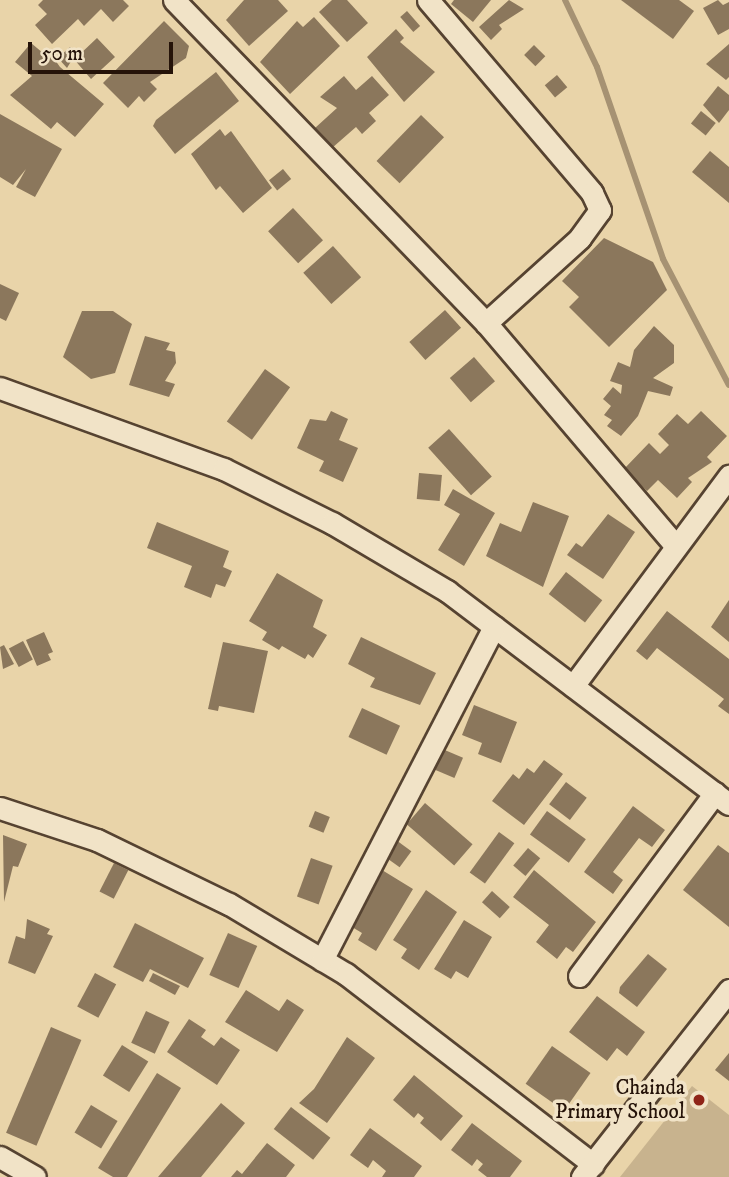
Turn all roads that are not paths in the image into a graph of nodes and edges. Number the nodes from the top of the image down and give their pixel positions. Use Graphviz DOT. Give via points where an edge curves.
graph roads {
  1 [pos="174,0"];
  2 [pos="428,0"];
  3 [pos="486,323"];
  4 [pos="0,388"];
  5 [pos="729,476"];
  6 [pos="676,546"];
  7 [pos="494,627"];
  8 [pos="573,686"];
  9 [pos="722,799"];
  10 [pos="0,808"];
  11 [pos="321,960"];
  12 [pos="579,976"];
  13 [pos="729,990"];
  14 [pos="0,1157"];
  15 [pos="587,1170"];
  16 [pos="35,1177"];
  1 -- 3 [label="street"];
  2 -- 3 [label="street" via="592,193 600,210 580,238"];
  3 -- 6 [label="street"];
  4 -- 7 [label="street" via="224,469 332,523 447,591"];
  5 -- 6 [label="street"];
  6 -- 8 [label="street"];
  7 -- 8 [label="street"];
  7 -- 11 [label="street"];
  8 -- 9 [label="street"];
  9 -- 12 [label="street"];
  10 -- 11 [label="street" via="96,840 229,904"];
  11 -- 15 [label="street"];
  13 -- 15 [label="street"];
  14 -- 16 [label="street"];
}
